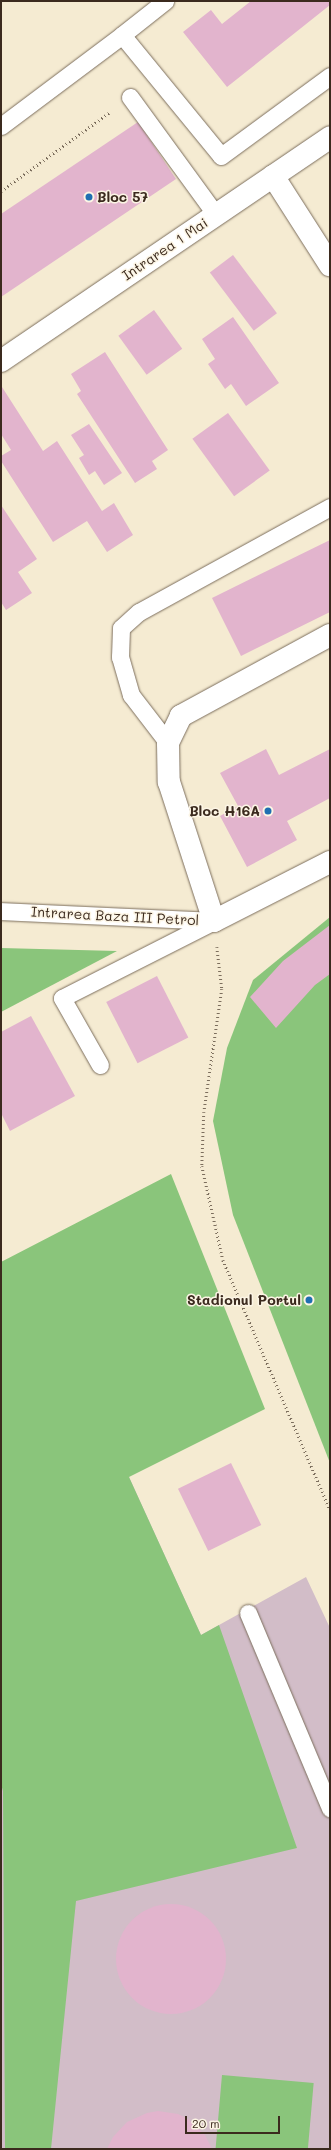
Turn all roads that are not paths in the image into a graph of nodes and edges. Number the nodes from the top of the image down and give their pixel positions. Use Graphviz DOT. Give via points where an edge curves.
graph roads {
  1 [pos="165,1"];
  2 [pos="122,36"];
  3 [pos="330,76"];
  4 [pos="130,97"];
  5 [pos="1,126"];
  6 [pos="330,137"];
  7 [pos="273,176"];
  8 [pos="216,215"];
  9 [pos="330,265"];
  10 [pos="1,361"];
  11 [pos="330,507"];
  12 [pos="330,635"];
  13 [pos="168,743"];
  14 [pos="330,862"];
  15 [pos="1,911"];
  16 [pos="214,921"];
  17 [pos="100,1065"];
  18 [pos="248,1613"];
  19 [pos="330,1808"];
  1 -- 2 [label="lane"];
  2 -- 3 [label="lane" via="221,156"];
  2 -- 5 [label="lane"];
  4 -- 8 [label="lane"];
  6 -- 7 [label="street, Intrarea 1 Mai"];
  7 -- 8 [label="street, Intrarea 1 Mai"];
  7 -- 9 [label="street"];
  8 -- 10 [label="street, Intrarea 1 Mai"];
  11 -- 13 [label="lane" via="139,612 121,628 120,657 131,695"];
  12 -- 13 [label="street" via="181,716"];
  13 -- 16 [label="street" via="170,782"];
  14 -- 16 [label="street"];
  15 -- 16 [label="lane, Intrarea Baza III Petrol"];
  16 -- 17 [label="lane" via="62,998"];
  18 -- 19 [label="lane"];
}
